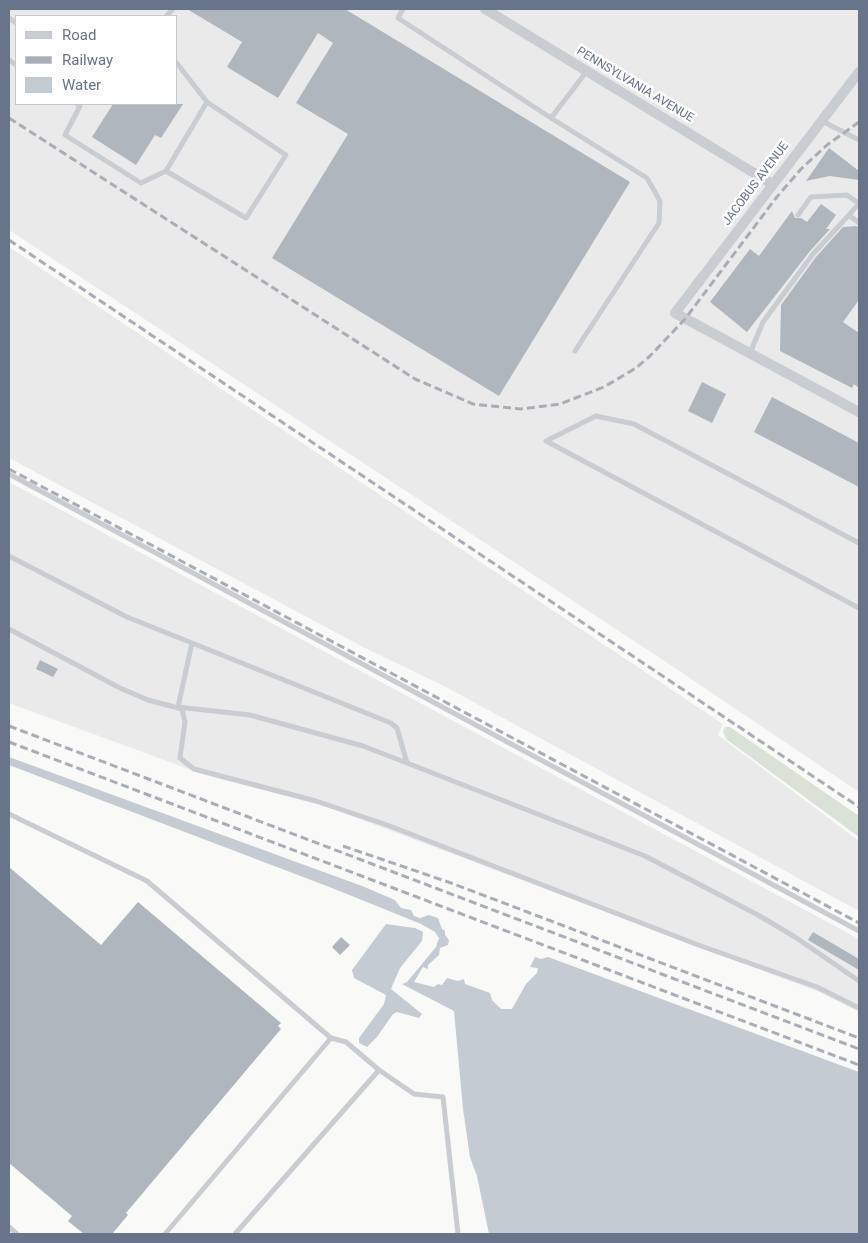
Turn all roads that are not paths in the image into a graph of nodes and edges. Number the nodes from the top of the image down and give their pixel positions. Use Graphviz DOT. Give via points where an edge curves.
graph roads {
  1 [pos="403,9"];
  2 [pos="485,9"];
  3 [pos="178,65"];
  4 [pos="587,70"];
  5 [pos="859,72"];
  6 [pos="207,102"];
  7 [pos="78,105"];
  8 [pos="551,118"];
  9 [pos="821,121"];
  10 [pos="859,140"];
  11 [pos="166,171"];
  12 [pos="772,184"];
  13 [pos="859,203"];
  14 [pos="849,214"];
  15 [pos="798,215"];
  16 [pos="859,223"];
  17 [pos="575,351"];
  18 [pos="750,353"];
  19 [pos="859,412"];
  20 [pos="9,474"];
  21 [pos="859,543"];
  22 [pos="9,556"];
  23 [pos="859,608"];
  24 [pos="9,629"];
  25 [pos="192,643"];
  26 [pos="178,707"];
  27 [pos="406,763"];
  28 [pos="9,814"];
  29 [pos="859,931"];
  30 [pos="859,981"];
  31 [pos="859,1008"];
  32 [pos="330,1038"];
  33 [pos="379,1070"];
  34 [pos="9,1227"];
  35 [pos="17,1234"];
  36 [pos="165,1234"];
  37 [pos="235,1234"];
  38 [pos="458,1234"];
  1 -- 8 [label="lane" via="398,18"];
  2 -- 4 [label="street, PENNSYLVANIA AVENUE"];
  3 -- 6 [label="lane"];
  4 -- 8 [label="lane"];
  4 -- 12 [label="street, PENNSYLVANIA AVENUE"];
  5 -- 9 [label="street, JACOBUS AVENUE"];
  6 -- 11 [label="lane"];
  6 -- 11 [label="lane" via="286,155 246,218"];
  7 -- 11 [label="lane" via="65,135 141,183"];
  8 -- 17 [label="lane" via="647,178 660,201 659,223"];
  9 -- 10 [label="lane"];
  9 -- 12 [label="street, JACOBUS AVENUE"];
  12 -- 18 [label="street, JACOBUS AVENUE" via="675,314"];
  13 -- 14 [label="lane"];
  13 -- 15 [label="lane" via="847,195 811,198"];
  14 -- 16 [label="lane"];
  14 -- 18 [label="lane" via="813,254 763,322"];
  18 -- 19 [label="street"];
  20 -- 29 [label="lane"];
  21 -- 23 [label="lane" via="634,424 596,416 546,441"];
  22 -- 25 [label="lane" via="127,616"];
  24 -- 26 [label="lane" via="120,688 148,700"];
  25 -- 26 [label="lane"];
  25 -- 27 [label="lane" via="391,723 396,728"];
  26 -- 27 [label="lane" via="250,716 363,746"];
  26 -- 31 [label="lane" via="185,719 180,758 194,769 316,801 387,825 817,988"];
  27 -- 30 [label="lane" via="646,856 773,924"];
  28 -- 32 [label="lane" via="147,881"];
  32 -- 33 [label="lane" via="346,1042"];
  32 -- 36 [label="lane"];
  33 -- 37 [label="lane"];
  33 -- 38 [label="lane" via="414,1094 443,1096"];
  34 -- 35 [label="lane"];
}
